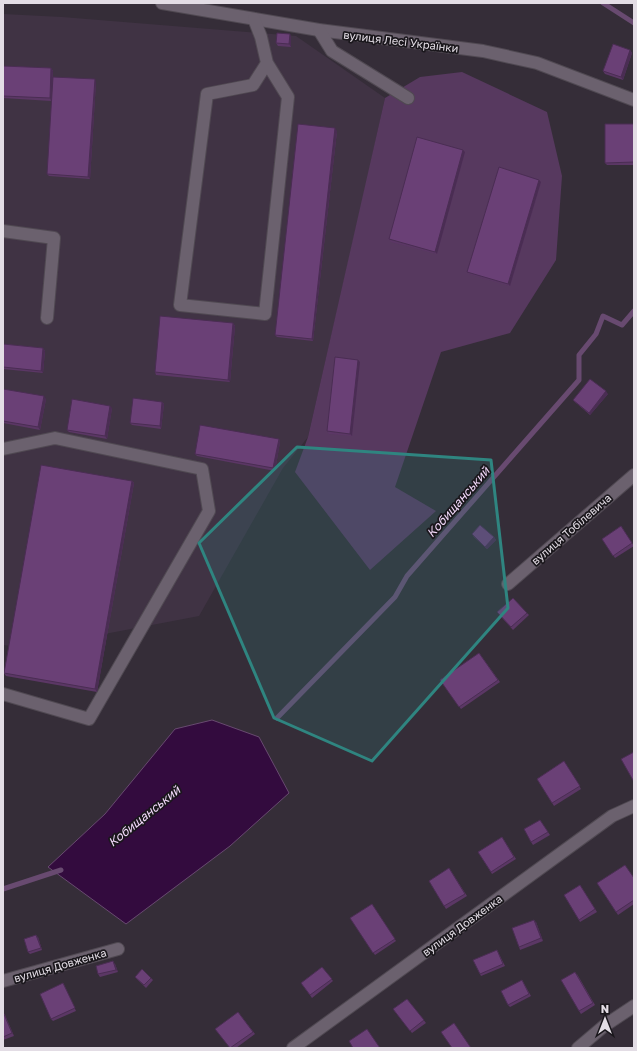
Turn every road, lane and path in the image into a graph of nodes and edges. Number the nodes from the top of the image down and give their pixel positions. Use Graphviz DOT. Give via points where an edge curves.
graph roads {
  1 [pos="162,3"];
  2 [pos="254,19"];
  3 [pos="319,30"];
  4 [pos="267,63"];
  5 [pos="408,98"];
  6 [pos="634,100"];
  7 [pos="3,231"];
  8 [pos="47,318"];
  9 [pos="3,449"];
  10 [pos="634,475"];
  11 [pos="508,584"];
  12 [pos="3,694"];
  13 [pos="634,806"];
  14 [pos="118,949"];
  15 [pos="3,981"];
  16 [pos="634,1006"];
  17 [pos="293,1048"];
  18 [pos="578,1048"];
  1 -- 2 [label="street, вулиця Лесі Українки"];
  2 -- 3 [label="street, вулиця Лесі Українки"];
  2 -- 4 [label="street" via="262,37"];
  3 -- 5 [label="street" via="332,51"];
  3 -- 6 [label="street, вулиця Лесі Українки" via="483,51 537,63"];
  4 -- 4 [label="street" via="288,97 265,314 180,305 207,94 253,85"];
  7 -- 8 [label="street" via="54,238"];
  9 -- 12 [label="street" via="55,438 202,470 209,511 89,719"];
  10 -- 11 [label="street, вулиця Тобілевича"];
  13 -- 17 [label="street, вулиця Довженка" via="612,816"];
  14 -- 15 [label="street, вулиця Довженка"];
  16 -- 18 [label="street"];
}
